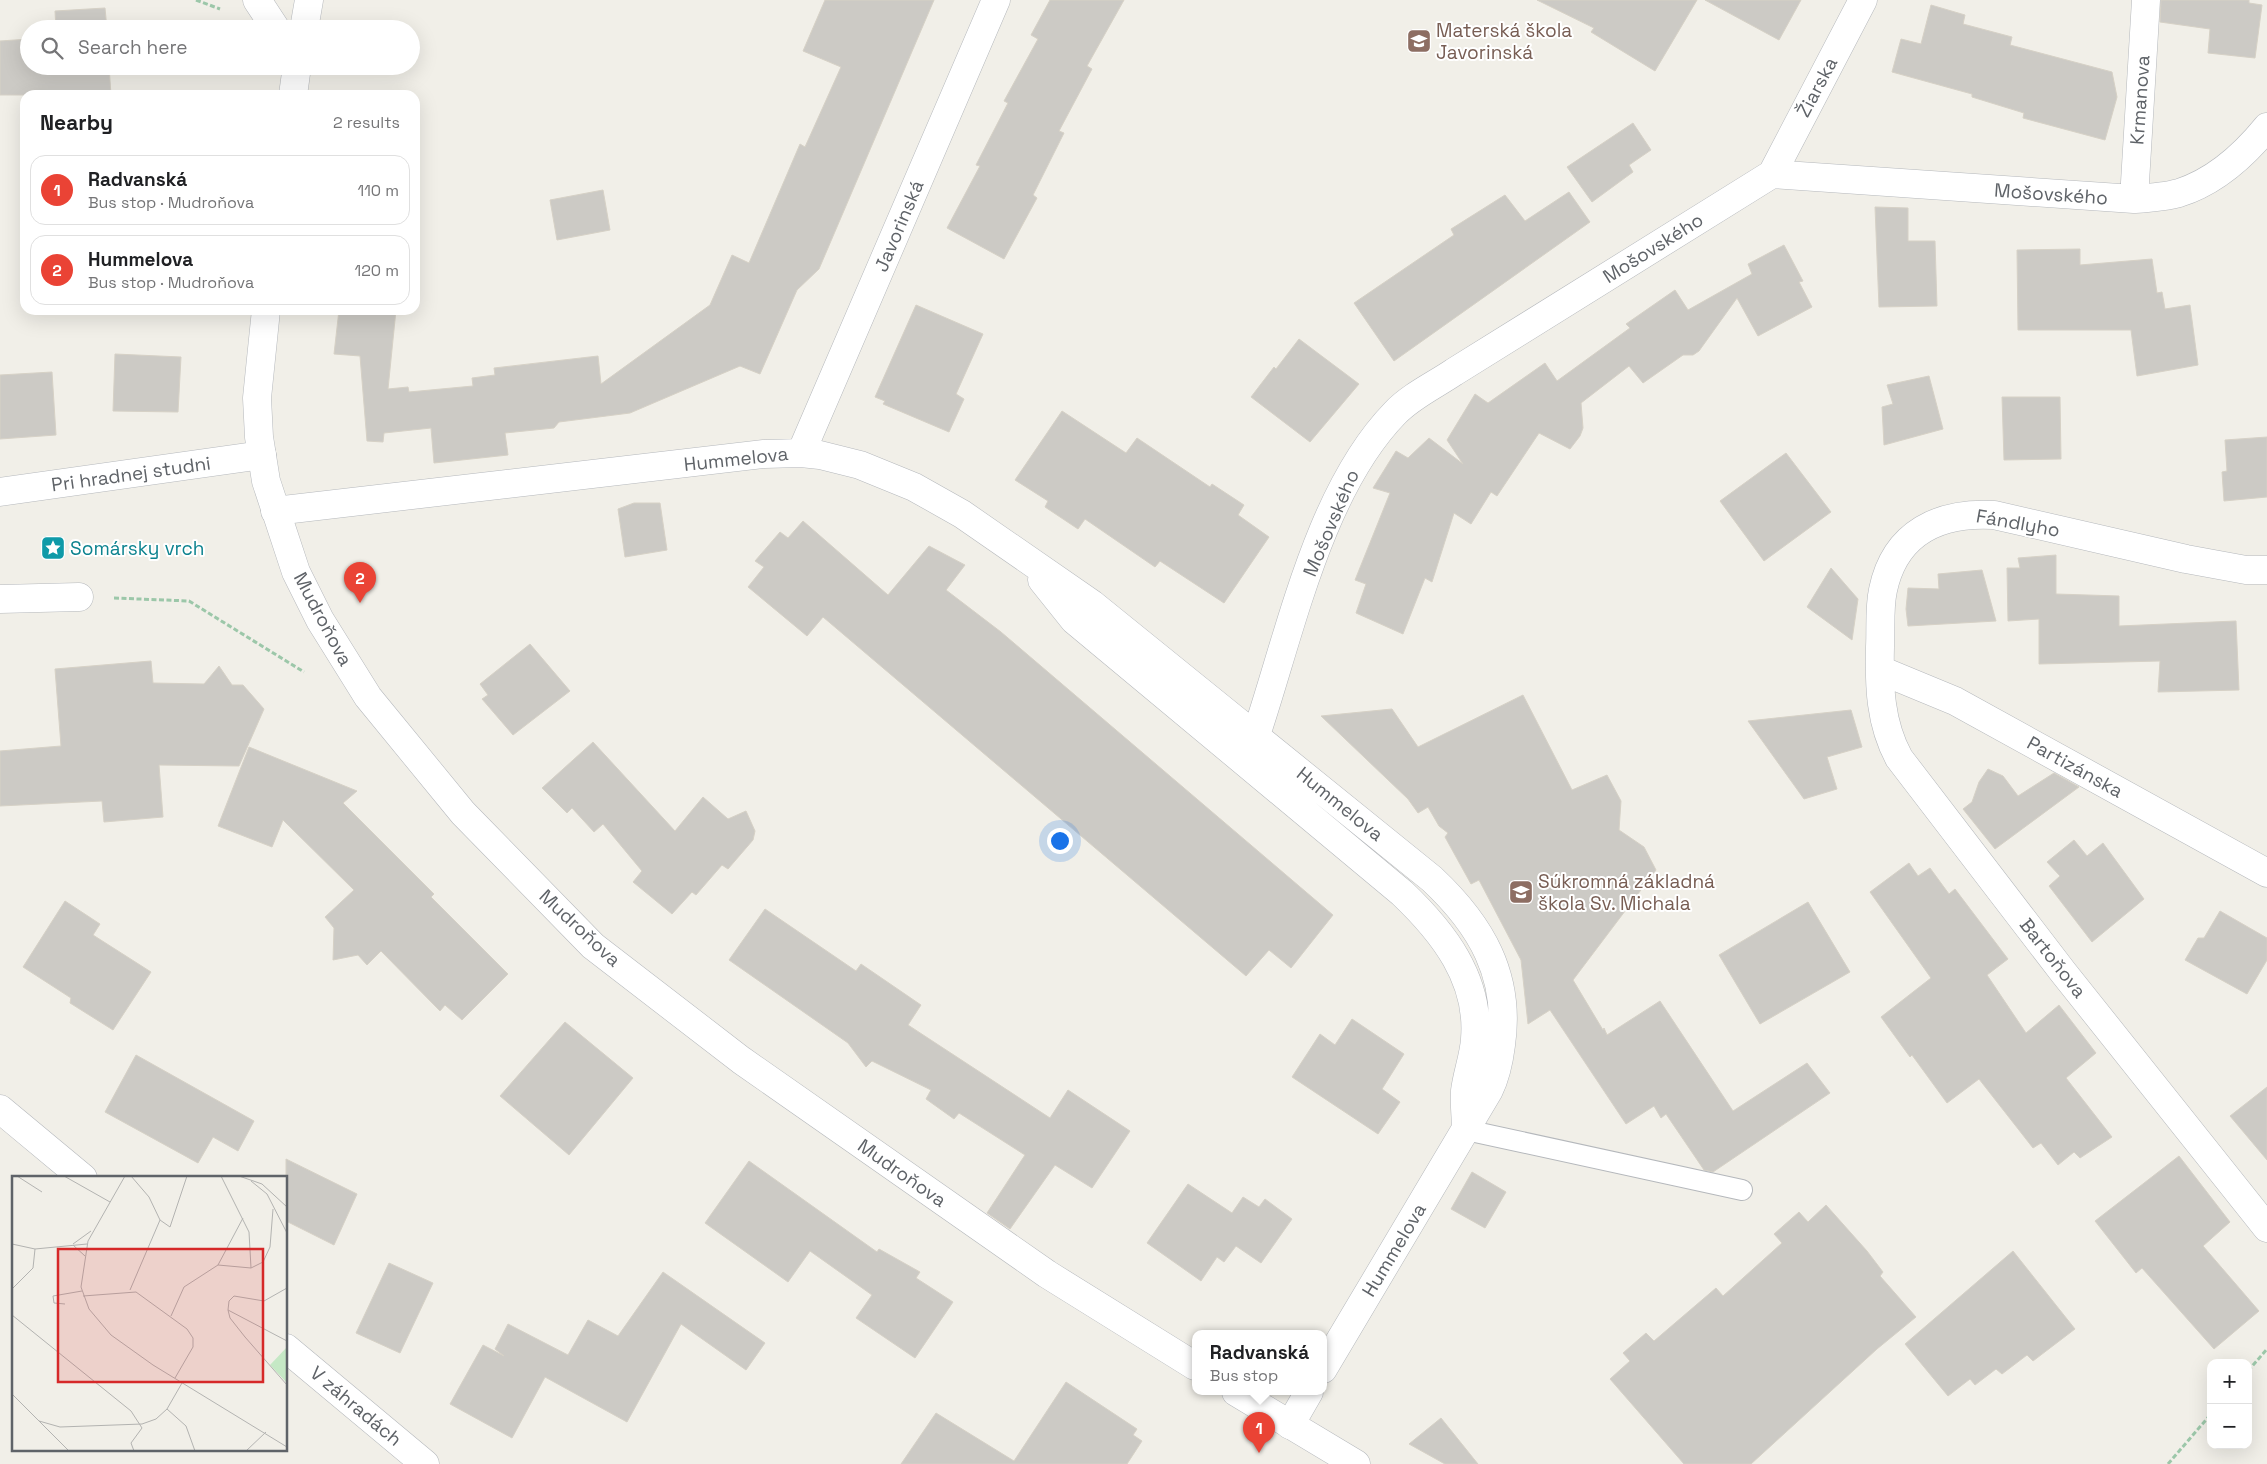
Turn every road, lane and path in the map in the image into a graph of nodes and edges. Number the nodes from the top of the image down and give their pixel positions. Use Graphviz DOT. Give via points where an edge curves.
graph roads {
  1 [pos="196,0"];
  2 [pos="256,0"];
  3 [pos="309,0"];
  4 [pos="996,0"];
  5 [pos="1863,0"];
  6 [pos="2146,0"];
  7 [pos="220,9"];
  8 [pos="270,20"];
  9 [pos="306,20"];
  10 [pos="2267,126"];
  11 [pos="1772,174"];
  12 [pos="2134,199"];
  13 [pos="265,315"];
  14 [pos="801,453"];
  15 [pos="262,455"];
  16 [pos="0,492"];
  17 [pos="275,511"];
  18 [pos="1023,558"];
  19 [pos="2267,570"];
  20 [pos="78,597"];
  21 [pos="0,599"];
  22 [pos="1880,670"];
  23 [pos="304,672"];
  24 [pos="1256,735"];
  25 [pos="2267,873"];
  26 [pos="0,1109"];
  27 [pos="1466,1130"];
  28 [pos="81,1176"];
  29 [pos="1742,1190"];
  30 [pos="2267,1228"];
  31 [pos="2267,1349"];
  32 [pos="288,1350"];
  33 [pos="1327,1362"];
  34 [pos="1192,1364"];
  35 [pos="2252,1366"];
  36 [pos="1241,1395"];
  37 [pos="1307,1395"];
  38 [pos="2207,1419"];
  39 [pos="1290,1425"];
  40 [pos="425,1464"];
  41 [pos="1356,1464"];
  42 [pos="2168,1464"];
  1 -- 7 [label="path"];
  2 -- 8 [label="street"];
  3 -- 9 [label="street"];
  4 -- 14 [label="street, Javorinská"];
  5 -- 11 [label="street, Žiarska"];
  6 -- 12 [label="street, Krmanova"];
  10 -- 12 [label="street, Mošovského" via="2209,180 2179,193"];
  11 -- 12 [label="street, Mošovského"];
  11 -- 24 [label="street, Mošovského" via="1454,372 1395,413 1362,453 1339,496 1304,583"];
  13 -- 15 [label="street, Mudroňova" via="257,398"];
  14 -- 17 [label="street, Hummelova" via="764,454"];
  14 -- 18 [label="street, Hummelova" via="860,465 914,487 962,514"];
  15 -- 16 [label="street, Pri hradnej studni"];
  15 -- 17 [label="street, Mudroňova"];
  17 -- 34 [label="street, Mudroňova" via="307,595 368,697 463,814 593,946 742,1060 1039,1269"];
  18 -- 24 [label="street, Hummelova" via="1092,604"];
  18 -- 27 [label="street, Hummelova" via="1074,620 1402,893 1436,928 1463,972 1474,1009 1475,1040 1465,1091"];
  19 -- 22 [label="street, Fándlyho" via="2246,570 2186,559 1994,515 1973,513 1944,518 1917,533 1890,568 1882,591"];
  20 -- 21 [label="street"];
  20 -- 23 [label="path" via="189,601"];
  22 -- 25 [label="street, Partizánska" via="1955,701"];
  22 -- 30 [label="street, Bartoňova" via="1881,701 1899,758"];
  24 -- 27 [label="street, Hummelova" via="1432,879 1459,908 1486,946 1500,983 1504,1029 1493,1083"];
  26 -- 28 [label="street"];
  27 -- 29 [label="lane"];
  27 -- 33 [label="street, Hummelova"];
  31 -- 35 [label="path"];
  32 -- 40 [label="street, V záhradách"];
  36 -- 39 [label="street"];
  37 -- 39 [label="street"];
  38 -- 42 [label="path"];
  39 -- 41 [label="street"];
}
